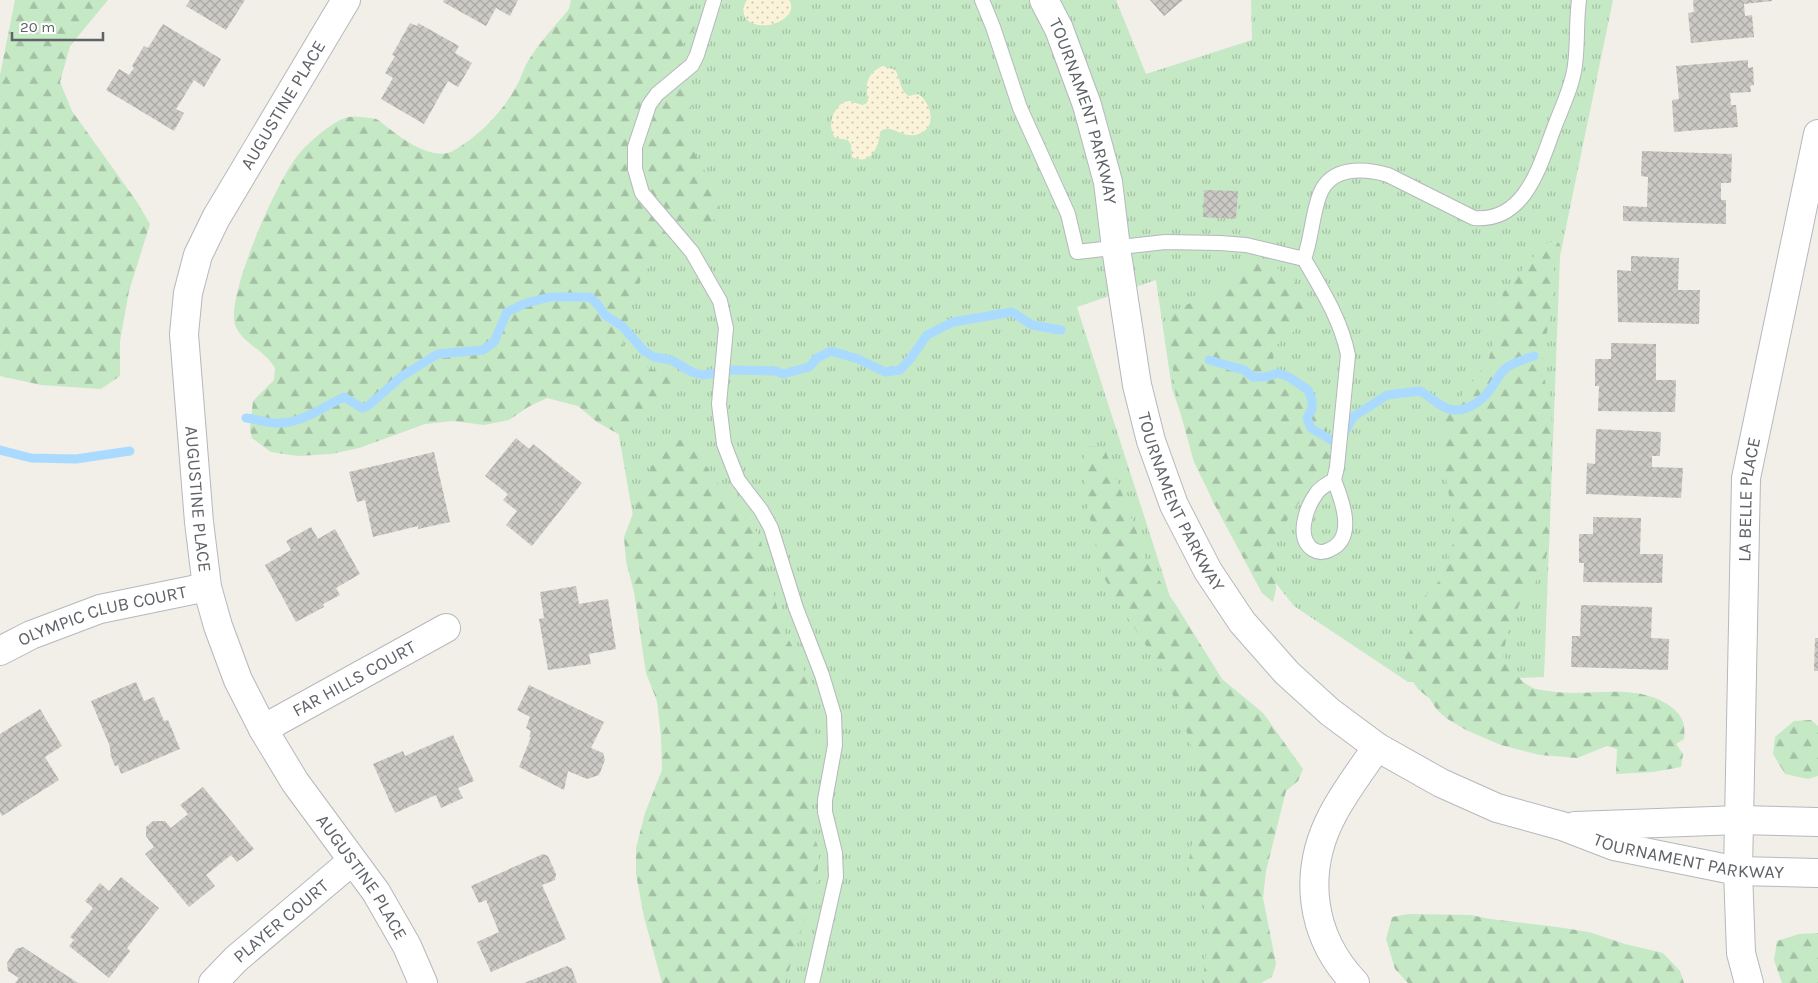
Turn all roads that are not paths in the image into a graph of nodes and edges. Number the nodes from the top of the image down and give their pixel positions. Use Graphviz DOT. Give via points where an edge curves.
graph roads {
  1 [pos="346,0"];
  2 [pos="714,0"];
  3 [pos="982,0"];
  4 [pos="1044,0"];
  5 [pos="1579,0"];
  6 [pos="1818,134"];
  7 [pos="1116,248"];
  8 [pos="1304,259"];
  9 [pos="1336,473"];
  10 [pos="207,587"];
  11 [pos="446,628"];
  12 [pos="0,651"];
  13 [pos="263,729"];
  14 [pos="1377,747"];
  15 [pos="1740,820"];
  16 [pos="1818,822"];
  17 [pos="1562,826"];
  18 [pos="352,861"];
  19 [pos="1738,871"];
  20 [pos="1818,873"];
  21 [pos="213,983"];
  22 [pos="423,983"];
  23 [pos="812,983"];
  24 [pos="1355,983"];
  25 [pos="1749,983"];
  1 -- 10 [label="street, AUGUSTINE PLACE" via="216,218 198,255 188,293 184,334"];
  2 -- 23 [label="lane" via="692,65 657,94 649,105 635,147 635,169 642,193 692,252 720,301 726,328 719,404 722,435 738,480 771,528 834,715 836,746 824,800 835,853 836,877"];
  3 -- 7 [label="lane" via="1020,108 1058,187 1077,252"];
  4 -- 7 [label="street, TOURNAMENT PARKWAY" via="1059,29 1087,104 1108,182"];
  5 -- 8 [label="lane" via="1575,66 1538,173 1521,198 1497,216 1474,218 1388,175 1369,170 1349,170 1336,175 1319,194"];
  6 -- 15 [label="street, LA BELLE PLACE" via="1746,478"];
  7 -- 8 [label="lane" via="1164,242 1220,243 1246,245"];
  7 -- 14 [label="street, TOURNAMENT PARKWAY" via="1137,385 1151,441 1174,505 1208,571 1242,622 1287,673 1330,712"];
  8 -- 9 [label="lane" via="1345,337 1348,355"];
  9 -- 9 [label="lane" via="1316,494 1306,516 1305,537 1316,552 1332,549 1344,532 1346,520"];
  10 -- 12 [label="street, OLYMPIC CLUB COURT" via="100,609 31,635"];
  10 -- 13 [label="street, AUGUSTINE PLACE" via="238,680"];
  11 -- 13 [label="street, FAR HILLS COURT"];
  13 -- 18 [label="street, AUGUSTINE PLACE" via="295,782"];
  14 -- 17 [label="street, TOURNAMENT PARKWAY" via="1441,784 1489,804"];
  14 -- 24 [label="street" via="1333,814 1319,845 1314,879 1316,913 1326,942 1342,970"];
  15 -- 16 [label="street, TOURNAMENT PARKWAY"];
  15 -- 17 [label="street, TOURNAMENT PARKWAY"];
  15 -- 19 [label="street, LA BELLE PLACE"];
  17 -- 19 [label="street, TOURNAMENT PARKWAY" via="1614,846"];
  18 -- 21 [label="street, PLAYER COURT" via="236,959"];
  18 -- 22 [label="street, AUGUSTINE PLACE" via="376,892 407,946"];
  19 -- 20 [label="street, TOURNAMENT PARKWAY"];
  19 -- 25 [label="street, LA BELLE PLACE" via="1741,953"];
}
